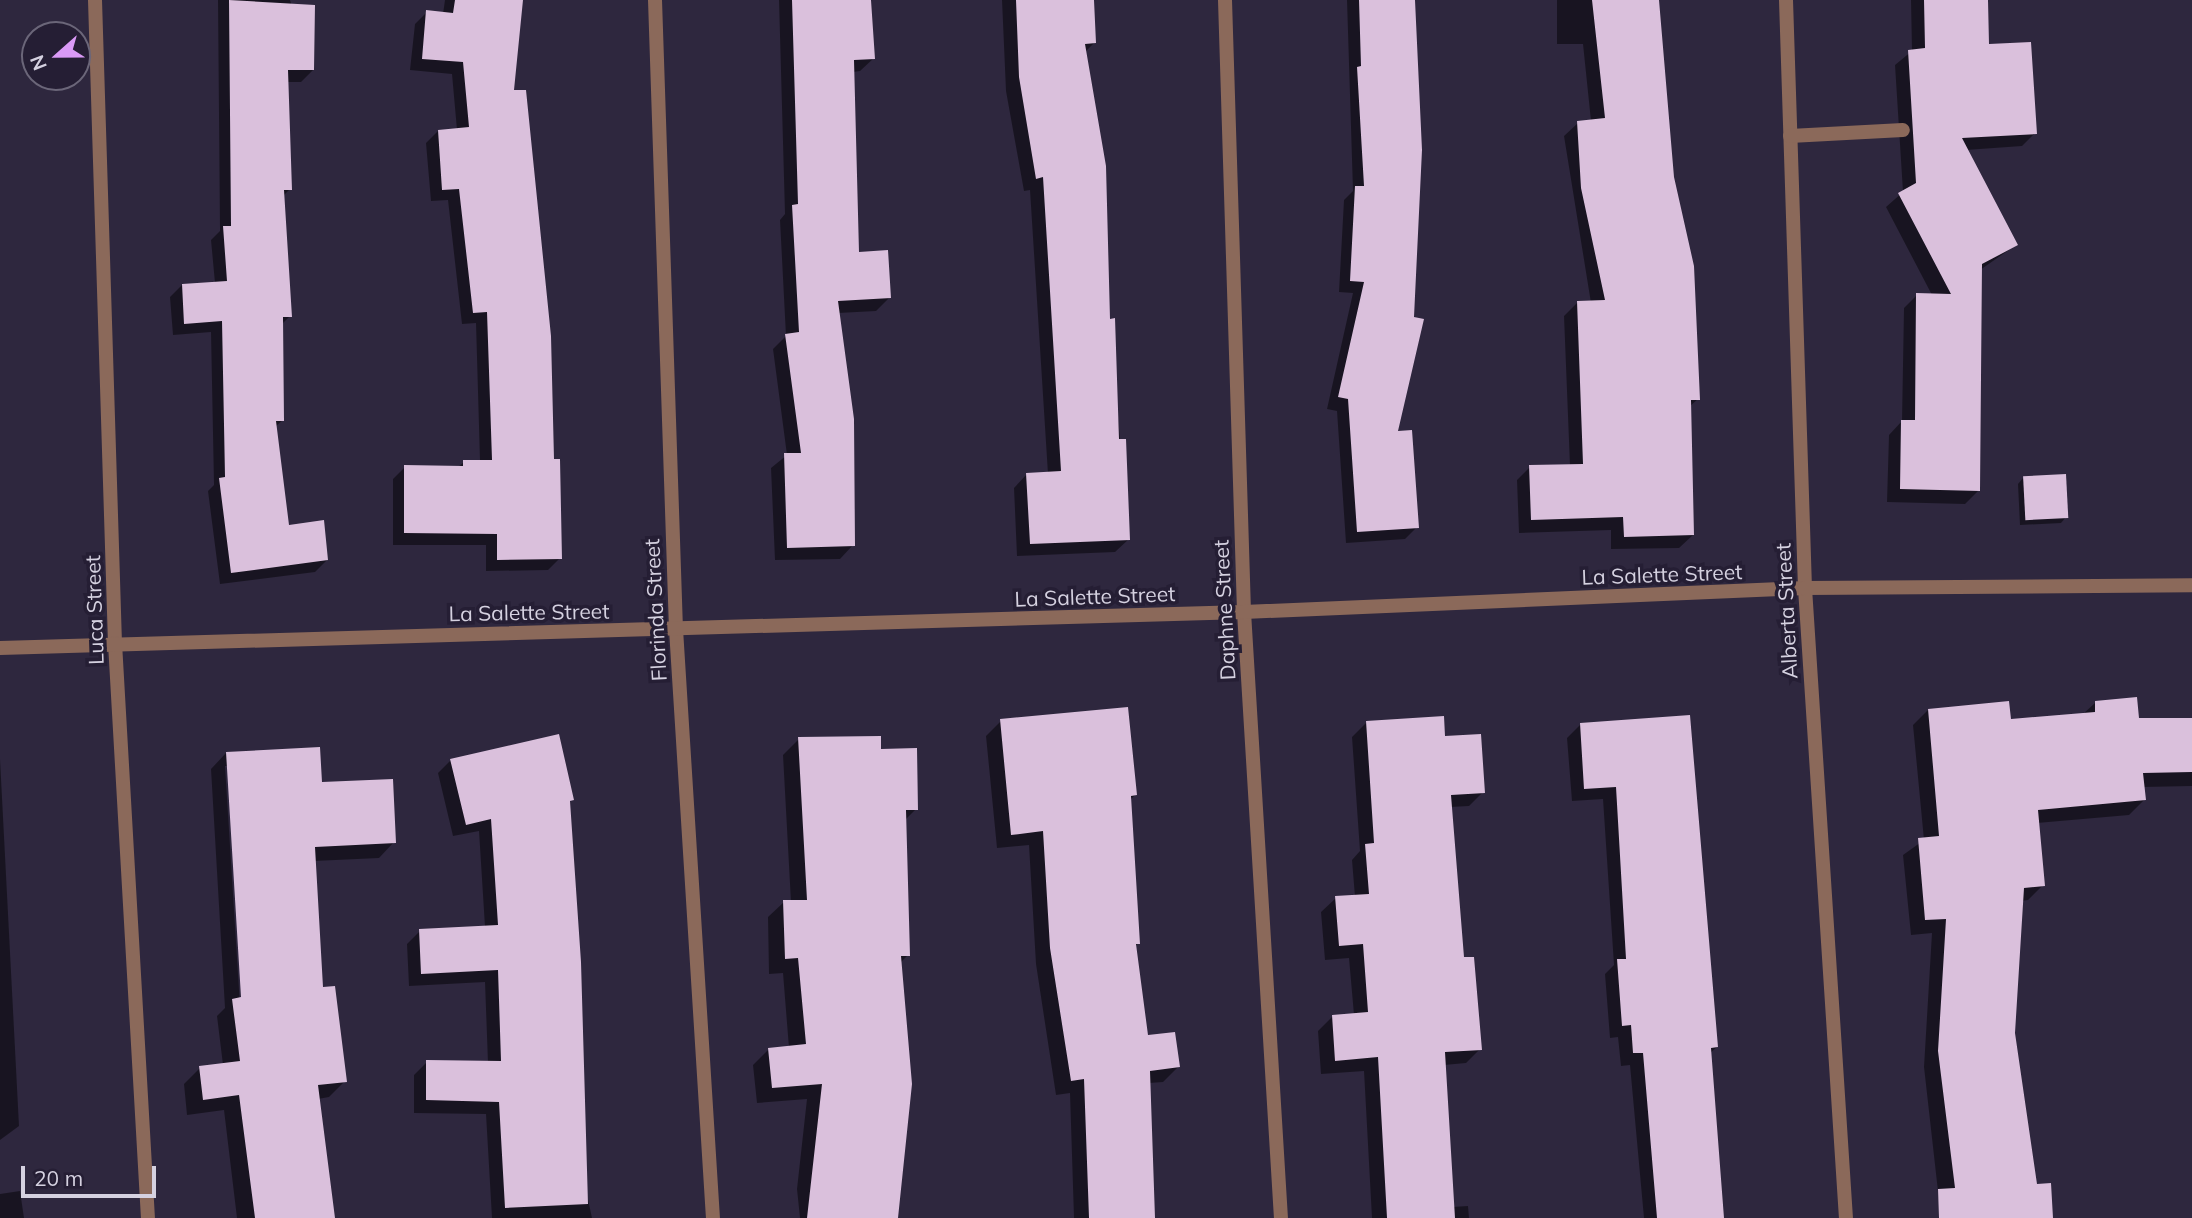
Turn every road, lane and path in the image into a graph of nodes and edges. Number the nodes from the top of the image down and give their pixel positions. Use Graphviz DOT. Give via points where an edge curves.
graph roads {
  1 [pos="95,0"];
  2 [pos="655,0"];
  3 [pos="1225,0"];
  4 [pos="1786,0"];
  5 [pos="1903,130"];
  6 [pos="1790,136"];
  7 [pos="2192,585"];
  8 [pos="1805,589"];
  9 [pos="1244,612"];
  10 [pos="676,629"];
  11 [pos="116,643"];
  12 [pos="0,648"];
  13 [pos="148,1218"];
  14 [pos="713,1218"];
  15 [pos="1281,1218"];
  16 [pos="1846,1218"];
  1 -- 11 [label="street, Luca Street"];
  2 -- 10 [label="street, Florinda Street"];
  3 -- 9 [label="street, Daphne Street"];
  4 -- 6 [label="street, Alberta Street"];
  5 -- 6 [label="street"];
  6 -- 8 [label="street, Alberta Street"];
  7 -- 8 [label="street, La Salette Street"];
  8 -- 9 [label="street, La Salette Street"];
  8 -- 16 [label="street, Alberta Street"];
  9 -- 10 [label="street, La Salette Street"];
  9 -- 15 [label="street, Daphne Street"];
  10 -- 11 [label="street, La Salette Street"];
  10 -- 14 [label="street, Florinda Street"];
  11 -- 12 [label="street, La Salette Street"];
  11 -- 13 [label="street, Luca Street"];
}
